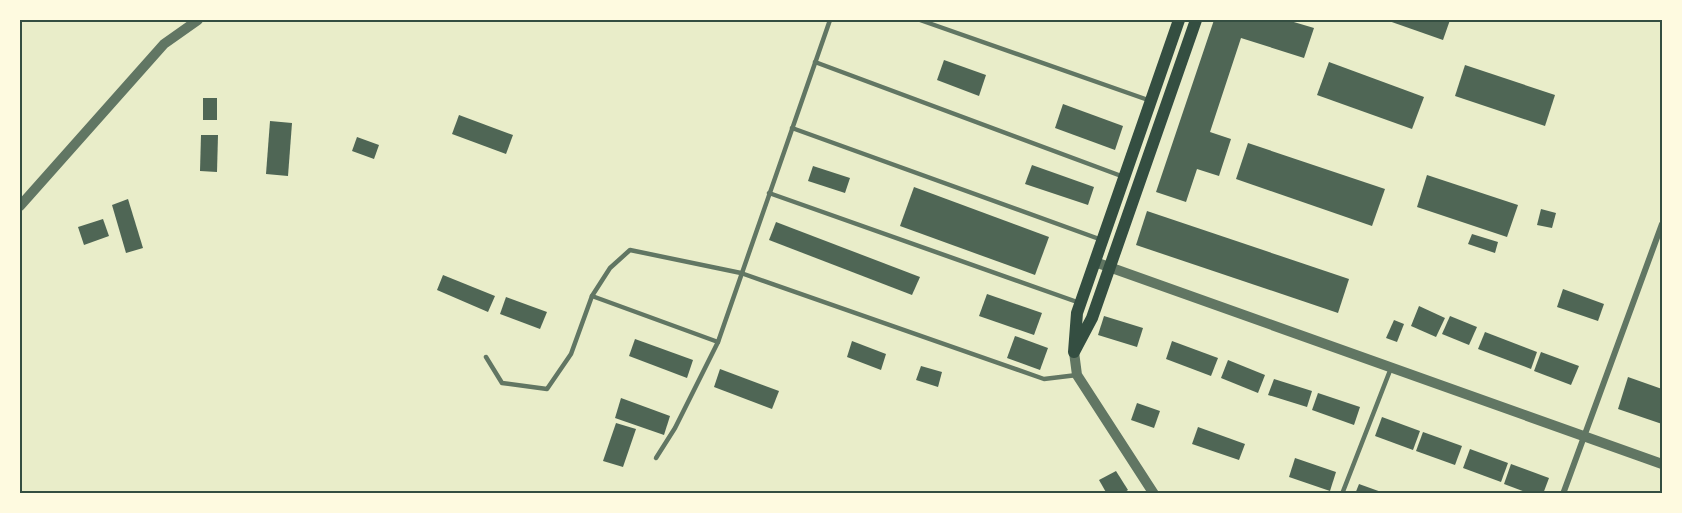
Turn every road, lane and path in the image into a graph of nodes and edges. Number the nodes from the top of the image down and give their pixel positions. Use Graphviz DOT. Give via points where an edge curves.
graph roads {
  1 [pos="198,20"];
  2 [pos="830,20"];
  3 [pos="920,20"];
  4 [pos="1179,20"];
  5 [pos="1196,20"];
  6 [pos="815,62"];
  7 [pos="1151,101"];
  8 [pos="792,128"];
  9 [pos="1124,177"];
  10 [pos="769,193"];
  11 [pos="20,206"];
  12 [pos="1662,224"];
  13 [pos="1102,240"];
  14 [pos="1095,262"];
  15 [pos="1110,268"];
  16 [pos="741,273"];
  17 [pos="592,296"];
  18 [pos="1080,303"];
  19 [pos="718,342"];
  20 [pos="1074,352"];
  21 [pos="486,357"];
  22 [pos="1391,368"];
  23 [pos="1077,375"];
  24 [pos="1585,437"];
  25 [pos="656,458"];
  26 [pos="1662,464"];
  27 [pos="1154,494"];
  28 [pos="1342,494"];
  29 [pos="1563,494"];
  1 -- 11 [label="street" via="164,44"];
  2 -- 6 [label="lane"];
  3 -- 7 [label="lane"];
  4 -- 7 [label="main road"];
  5 -- 15 [label="main road"];
  6 -- 8 [label="lane"];
  6 -- 9 [label="lane"];
  7 -- 9 [label="main road"];
  8 -- 10 [label="lane"];
  8 -- 13 [label="lane"];
  9 -- 13 [label="main road"];
  10 -- 16 [label="lane"];
  10 -- 18 [label="lane"];
  12 -- 24 [label="street"];
  13 -- 14 [label="main road"];
  14 -- 15 [label="street"];
  14 -- 18 [label="main road"];
  15 -- 20 [label="main road" via="1092,318"];
  15 -- 22 [label="street"];
  16 -- 17 [label="lane" via="630,250 610,268"];
  16 -- 19 [label="lane"];
  16 -- 23 [label="lane" via="1044,379"];
  17 -- 19 [label="lane"];
  17 -- 21 [label="lane" via="571,354 547,389 502,383"];
  18 -- 20 [label="main road"];
  19 -- 25 [label="lane"];
  20 -- 23 [label="street"];
  22 -- 24 [label="street"];
  22 -- 28 [label="lane"];
  23 -- 27 [label="street"];
  24 -- 26 [label="street"];
  24 -- 29 [label="street"];
}
